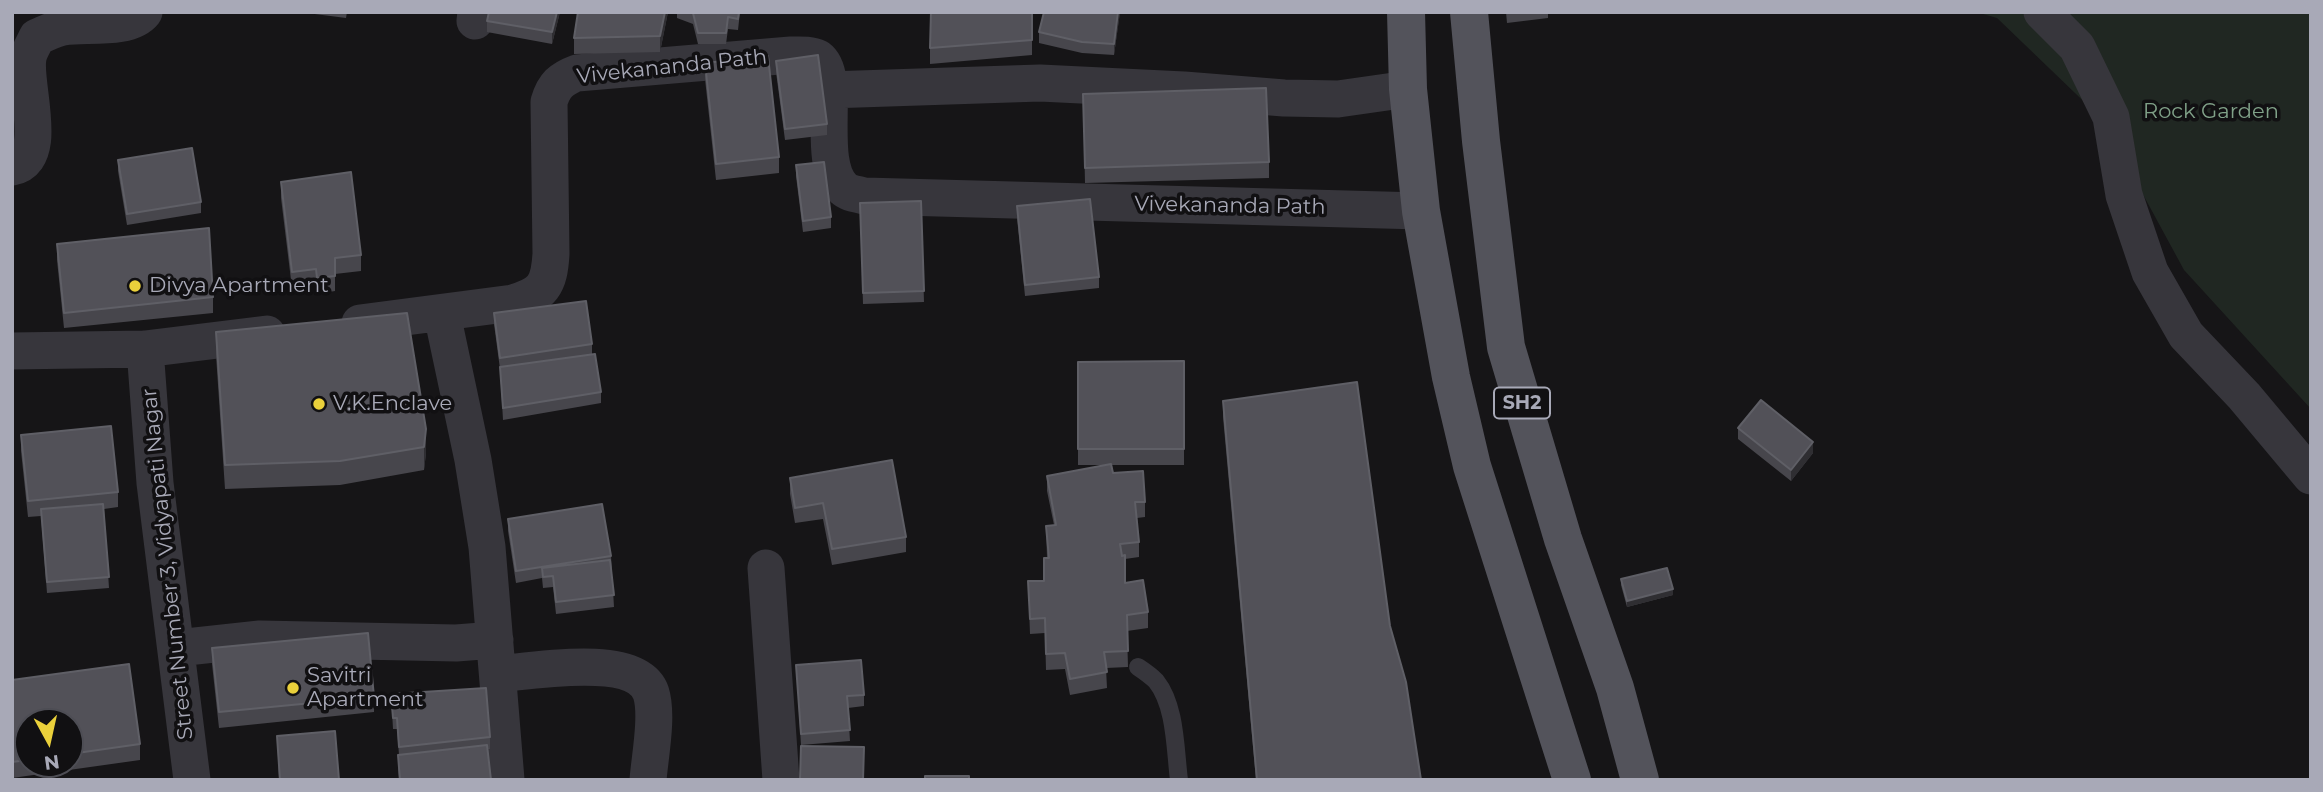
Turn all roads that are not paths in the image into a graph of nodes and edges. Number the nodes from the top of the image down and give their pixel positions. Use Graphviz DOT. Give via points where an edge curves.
graph roads {
  1 [pos="144,12"];
  2 [pos="1406,12"];
  3 [pos="1469,12"];
  4 [pos="2042,12"];
  5 [pos="1408,89"];
  6 [pos="828,90"];
  7 [pos="12,167"];
  8 [pos="1421,211"];
  9 [pos="442,313"];
  10 [pos="334,326"];
  11 [pos="293,331"];
  12 [pos="145,349"];
  13 [pos="12,351"];
  14 [pos="2311,476"];
  15 [pos="766,568"];
  16 [pos="177,648"];
  17 [pos="496,657"];
  18 [pos="1138,667"];
  19 [pos="192,780"];
  20 [pos="506,780"];
  21 [pos="648,780"];
  22 [pos="781,780"];
  23 [pos="1178,780"];
  24 [pos="1572,780"];
  25 [pos="1640,780"];
  1 -- 7 [label="street" via="120,24 61,27 37,37 28,57 32,154"];
  2 -- 5 [label="main road"];
  3 -- 25 [label="main road, SH2" via="1506,347"];
  4 -- 14 [label="street" via="2077,47 2112,117 2124,195 2150,272 2186,335"];
  5 -- 6 [label="street" via="1338,99 1040,83"];
  5 -- 8 [label="main road"];
  6 -- 8 [label="street, Vivekananda Path" via="835,178 845,190 864,196"];
  6 -- 9 [label="street, Vivekananda Path" via="823,65 804,54 577,73 562,79 549,102 551,254 543,288 513,303"];
  8 -- 24 [label="main road" via="1472,466"];
  9 -- 10 [label="street, Vivekananda Path"];
  9 -- 17 [label="street" via="487,547"];
  11 -- 12 [label="street"];
  12 -- 13 [label="street"];
  12 -- 16 [label="street, Street Number 3, Vidyapati Nagar" via="155,483"];
  15 -- 22 [label="street"];
  16 -- 17 [label="street" via="260,639 357,640 444,643"];
  16 -- 19 [label="street, Street Number 3, Vidyapati Nagar"];
  17 -- 20 [label="street"];
  17 -- 21 [label="street" via="623,670 640,678 651,692 653,716"];
  18 -- 23 [label="lane" via="1156,681 1165,697"];
}
